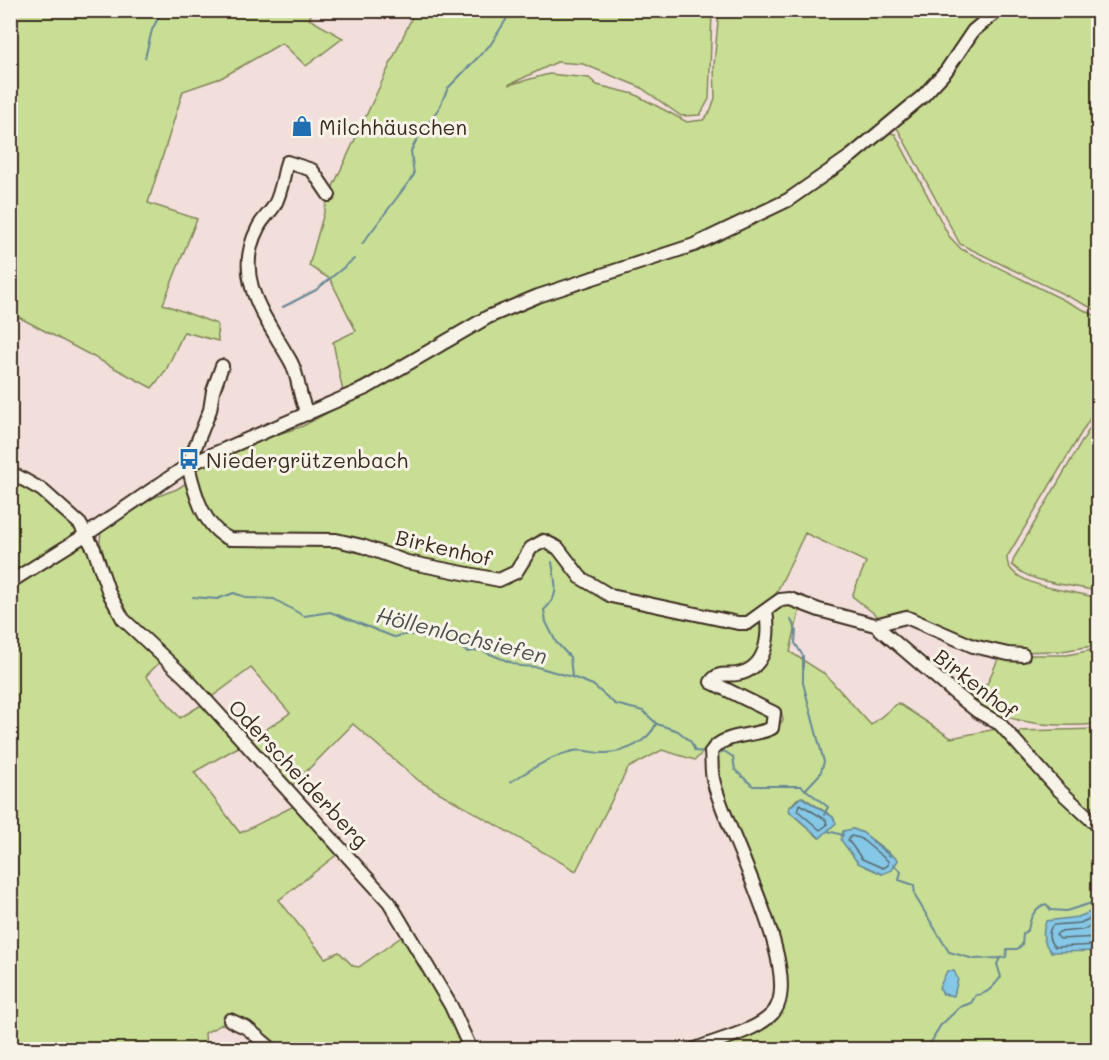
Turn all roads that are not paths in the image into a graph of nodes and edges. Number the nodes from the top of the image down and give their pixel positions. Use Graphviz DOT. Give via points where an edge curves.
graph roads {
  1 [pos="998,10"];
  2 [pos="329,195"];
  3 [pos="222,366"];
  4 [pos="308,414"];
  5 [pos="188,465"];
  6 [pos="10,472"];
  7 [pos="87,534"];
  8 [pos="10,582"];
  9 [pos="766,611"];
  10 [pos="875,625"];
  11 [pos="1023,655"];
  12 [pos="1098,826"];
  13 [pos="230,1020"];
  14 [pos="273,1050"];
  15 [pos="471,1050"];
  16 [pos="693,1050"];
  1 -- 4 [label="street" via="973,31 923,96 851,156 788,200 694,245 538,296 488,317 366,388"];
  2 -- 4 [label="street" via="312,170 287,162 274,206 254,237 248,269 250,286 293,366 301,402"];
  3 -- 5 [label="street"];
  4 -- 5 [label="street"];
  5 -- 7 [label="street"];
  5 -- 9 [label="street, Birkenhof" via="210,524 230,539 350,542 407,562 490,580 509,577 531,548 544,541 558,548 581,578 611,596 738,623 748,623"];
  6 -- 7 [label="street" via="62,506"];
  7 -- 8 [label="street"];
  7 -- 15 [label="street, Oderscheiderberg" via="123,620 186,678 390,902 451,1006"];
  9 -- 10 [label="street, Birkenhof" via="780,600 790,599"];
  9 -- 16 [label="street" via="769,635 761,659 746,671 719,674 711,682 774,713 775,721 772,728 763,732 720,742 711,752 713,779 763,906 781,986 778,1005 765,1020"];
  10 -- 11 [label="street, Birkenhof" via="906,617 973,646"];
  10 -- 12 [label="street, Birkenhof" via="959,697 1000,724"];
  13 -- 14 [label="street" via="247,1028"];
}
